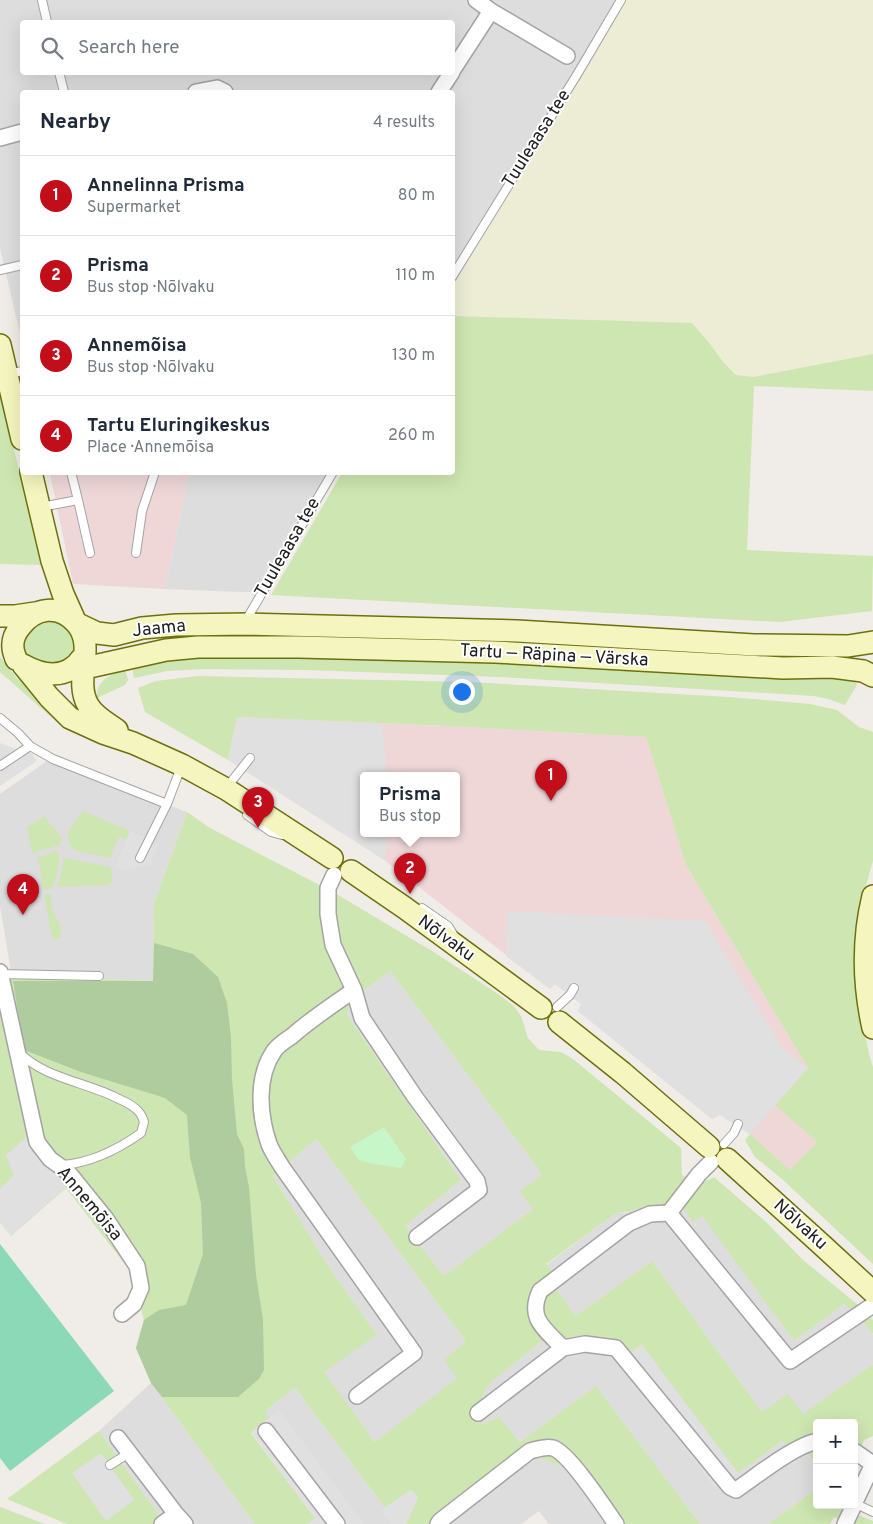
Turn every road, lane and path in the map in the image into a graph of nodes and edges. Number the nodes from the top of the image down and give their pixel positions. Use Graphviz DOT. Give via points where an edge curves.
graph roads {
  1 [pos="42,0"];
  2 [pos="476,0"];
  3 [pos="621,0"];
  4 [pos="491,11"];
  5 [pos="47,20"];
  6 [pos="567,56"];
  7 [pos="455,67"];
  8 [pos="60,75"];
  9 [pos="450,75"];
  10 [pos="64,90"];
  11 [pos="206,90"];
  12 [pos="221,90"];
  13 [pos="440,90"];
  14 [pos="20,133"];
  15 [pos="0,138"];
  16 [pos="20,265"];
  17 [pos="0,270"];
  18 [pos="455,272"];
  19 [pos="0,345"];
  20 [pos="15,372"];
  21 [pos="20,420"];
  22 [pos="32,475"];
  23 [pos="72,475"];
  24 [pos="154,475"];
  25 [pos="330,475"];
  26 [pos="78,500"];
  27 [pos="39,507"];
  28 [pos="90,553"];
  29 [pos="136,553"];
  30 [pos="52,561"];
  31 [pos="35,613"];
  32 [pos="0,616"];
  33 [pos="76,623"];
  34 [pos="244,624"];
  35 [pos="873,642"];
  36 [pos="0,646"];
  37 [pos="234,646"];
  38 [pos="19,662"];
  39 [pos="81,663"];
  40 [pos="873,676"];
  41 [pos="0,718"];
  42 [pos="133,743"];
  43 [pos="30,746"];
  44 [pos="250,758"];
  45 [pos="182,765"];
  46 [pos="0,766"];
  47 [pos="220,789"];
  48 [pos="167,804"];
  49 [pos="244,813"];
  50 [pos="305,840"];
  51 [pos="140,858"];
  52 [pos="339,868"];
  53 [pos="873,896"];
  54 [pos="413,901"];
  55 [pos="467,954"];
  56 [pos="0,973"];
  57 [pos="99,976"];
  58 [pos="574,988"];
  59 [pos="354,990"];
  60 [pos="552,1012"];
  61 [pos="873,1028"];
  62 [pos="16,1050"];
  63 [pos="738,1124"];
  64 [pos="718,1153"];
  65 [pos="55,1167"];
  66 [pos="668,1213"];
  67 [pos="417,1237"];
  68 [pos="873,1292"];
  69 [pos="873,1305"];
  70 [pos="122,1314"];
  71 [pos="563,1348"];
  72 [pos="357,1396"];
  73 [pos="478,1413"];
  74 [pos="266,1431"];
  75 [pos="118,1438"];
  76 [pos="813,1442"];
  77 [pos="129,1452"];
  78 [pos="858,1454"];
  79 [pos="873,1464"];
  80 [pos="110,1465"];
  81 [pos="858,1496"];
  82 [pos="858,1505"];
  83 [pos="852,1509"];
  84 [pos="873,1511"];
  85 [pos="180,1519"];
  86 [pos="162,1524"];
  87 [pos="337,1524"];
  88 [pos="438,1524"];
  89 [pos="616,1524"];
  90 [pos="845,1524"];
  1 -- 5 [label="lane"];
  2 -- 4 [label="street"];
  3 -- 18 [label="lane, Tuuleaasa tee"];
  4 -- 6 [label="street"];
  4 -- 7 [label="street"];
  8 -- 10 [label="lane"];
  9 -- 13 [label="street"];
  11 -- 12 [label="street"];
  14 -- 15 [label="street"];
  16 -- 17 [label="lane"];
  19 -- 20 [label="main road"];
  20 -- 21 [label="main road"];
  22 -- 27 [label="main road"];
  23 -- 26 [label="lane"];
  24 -- 29 [label="lane" via="142,511"];
  25 -- 34 [label="lane, Tuuleaasa tee"];
  26 -- 27 [label="lane"];
  26 -- 28 [label="lane"];
  27 -- 30 [label="main road"];
  30 -- 31 [label="main road" via="50,591"];
  30 -- 33 [label="main road"];
  31 -- 32 [label="main road"];
  31 -- 33 [label="main road" via="48,610 62,612"];
  31 -- 38 [label="main road" via="13,638 12,648"];
  33 -- 34 [label="main road, Jaama" via="98,633 114,635 176,625"];
  33 -- 39 [label="main road" via="86,645"];
  34 -- 35 [label="main road, Tartu — Räpina — Värska" via="517,631 754,645 848,646"];
  36 -- 38 [label="main road"];
  37 -- 39 [label="main road, Jaama" via="166,650"];
  37 -- 40 [label="main road, Tartu — Räpina — Värska" via="495,652 783,668 832,667 863,671"];
  38 -- 39 [label="main road" via="47,675 64,673"];
  38 -- 42 [label="main road, Nõlvaku" via="70,718"];
  39 -- 42 [label="main road, Nõlvaku" via="88,705"];
  41 -- 43 [label="lane"];
  42 -- 45 [label="main road, Nõlvaku"];
  43 -- 46 [label="lane"];
  43 -- 48 [label="lane" via="53,759"];
  44 -- 47 [label="lane"];
  45 -- 47 [label="main road, Nõlvaku"];
  45 -- 48 [label="lane"];
  47 -- 50 [label="main road, Nõlvaku"];
  48 -- 51 [label="lane"];
  49 -- 50 [label="lane" via="271,832"];
  50 -- 52 [label="main road, Nõlvaku"];
  52 -- 55 [label="main road, Nõlvaku" via="385,888"];
  52 -- 59 [label="street" via="328,888 328,914 334,945"];
  53 -- 61 [label="main road" via="865,959"];
  54 -- 55 [label="lane" via="448,926"];
  55 -- 60 [label="main road, Nõlvaku"];
  56 -- 57 [label="lane"];
  56 -- 62 [label="street, Annemõisa"];
  58 -- 60 [label="lane"];
  59 -- 67 [label="street" via="362,1018 477,1181 478,1190"];
  59 -- 72 [label="street" via="275,1050 266,1067 261,1103 269,1144 282,1168 414,1353"];
  60 -- 64 [label="main road, Nõlvaku"];
  62 -- 65 [label="street, Annemõisa" via="37,1142"];
  62 -- 65 [label="lane" via="39,1067 130,1104 140,1112 144,1122 141,1133 112,1151 77,1164"];
  63 -- 64 [label="lane"];
  64 -- 66 [label="street"];
  64 -- 68 [label="main road, Nõlvaku"];
  65 -- 70 [label="street, Annemõisa" via="68,1172 106,1219 137,1266 141,1288 134,1304"];
  66 -- 69 [label="street" via="790,1361"];
  66 -- 71 [label="street" via="650,1214 629,1223 540,1291 535,1306 537,1319"];
  71 -- 73 [label="street"];
  71 -- 76 [label="street" via="585,1344 616,1348 730,1487 736,1490"];
  74 -- 87 [label="street"];
  75 -- 77 [label="street"];
  77 -- 80 [label="lane"];
  77 -- 85 [label="street"];
  78 -- 79 [label="street"];
  79 -- 81 [label="street"];
  82 -- 84 [label="lane"];
  83 -- 90 [label="street"];
  85 -- 86 [label="street"];
  88 -- 89 [label="street" via="530,1451 543,1447 555,1448 568,1458"];
}
